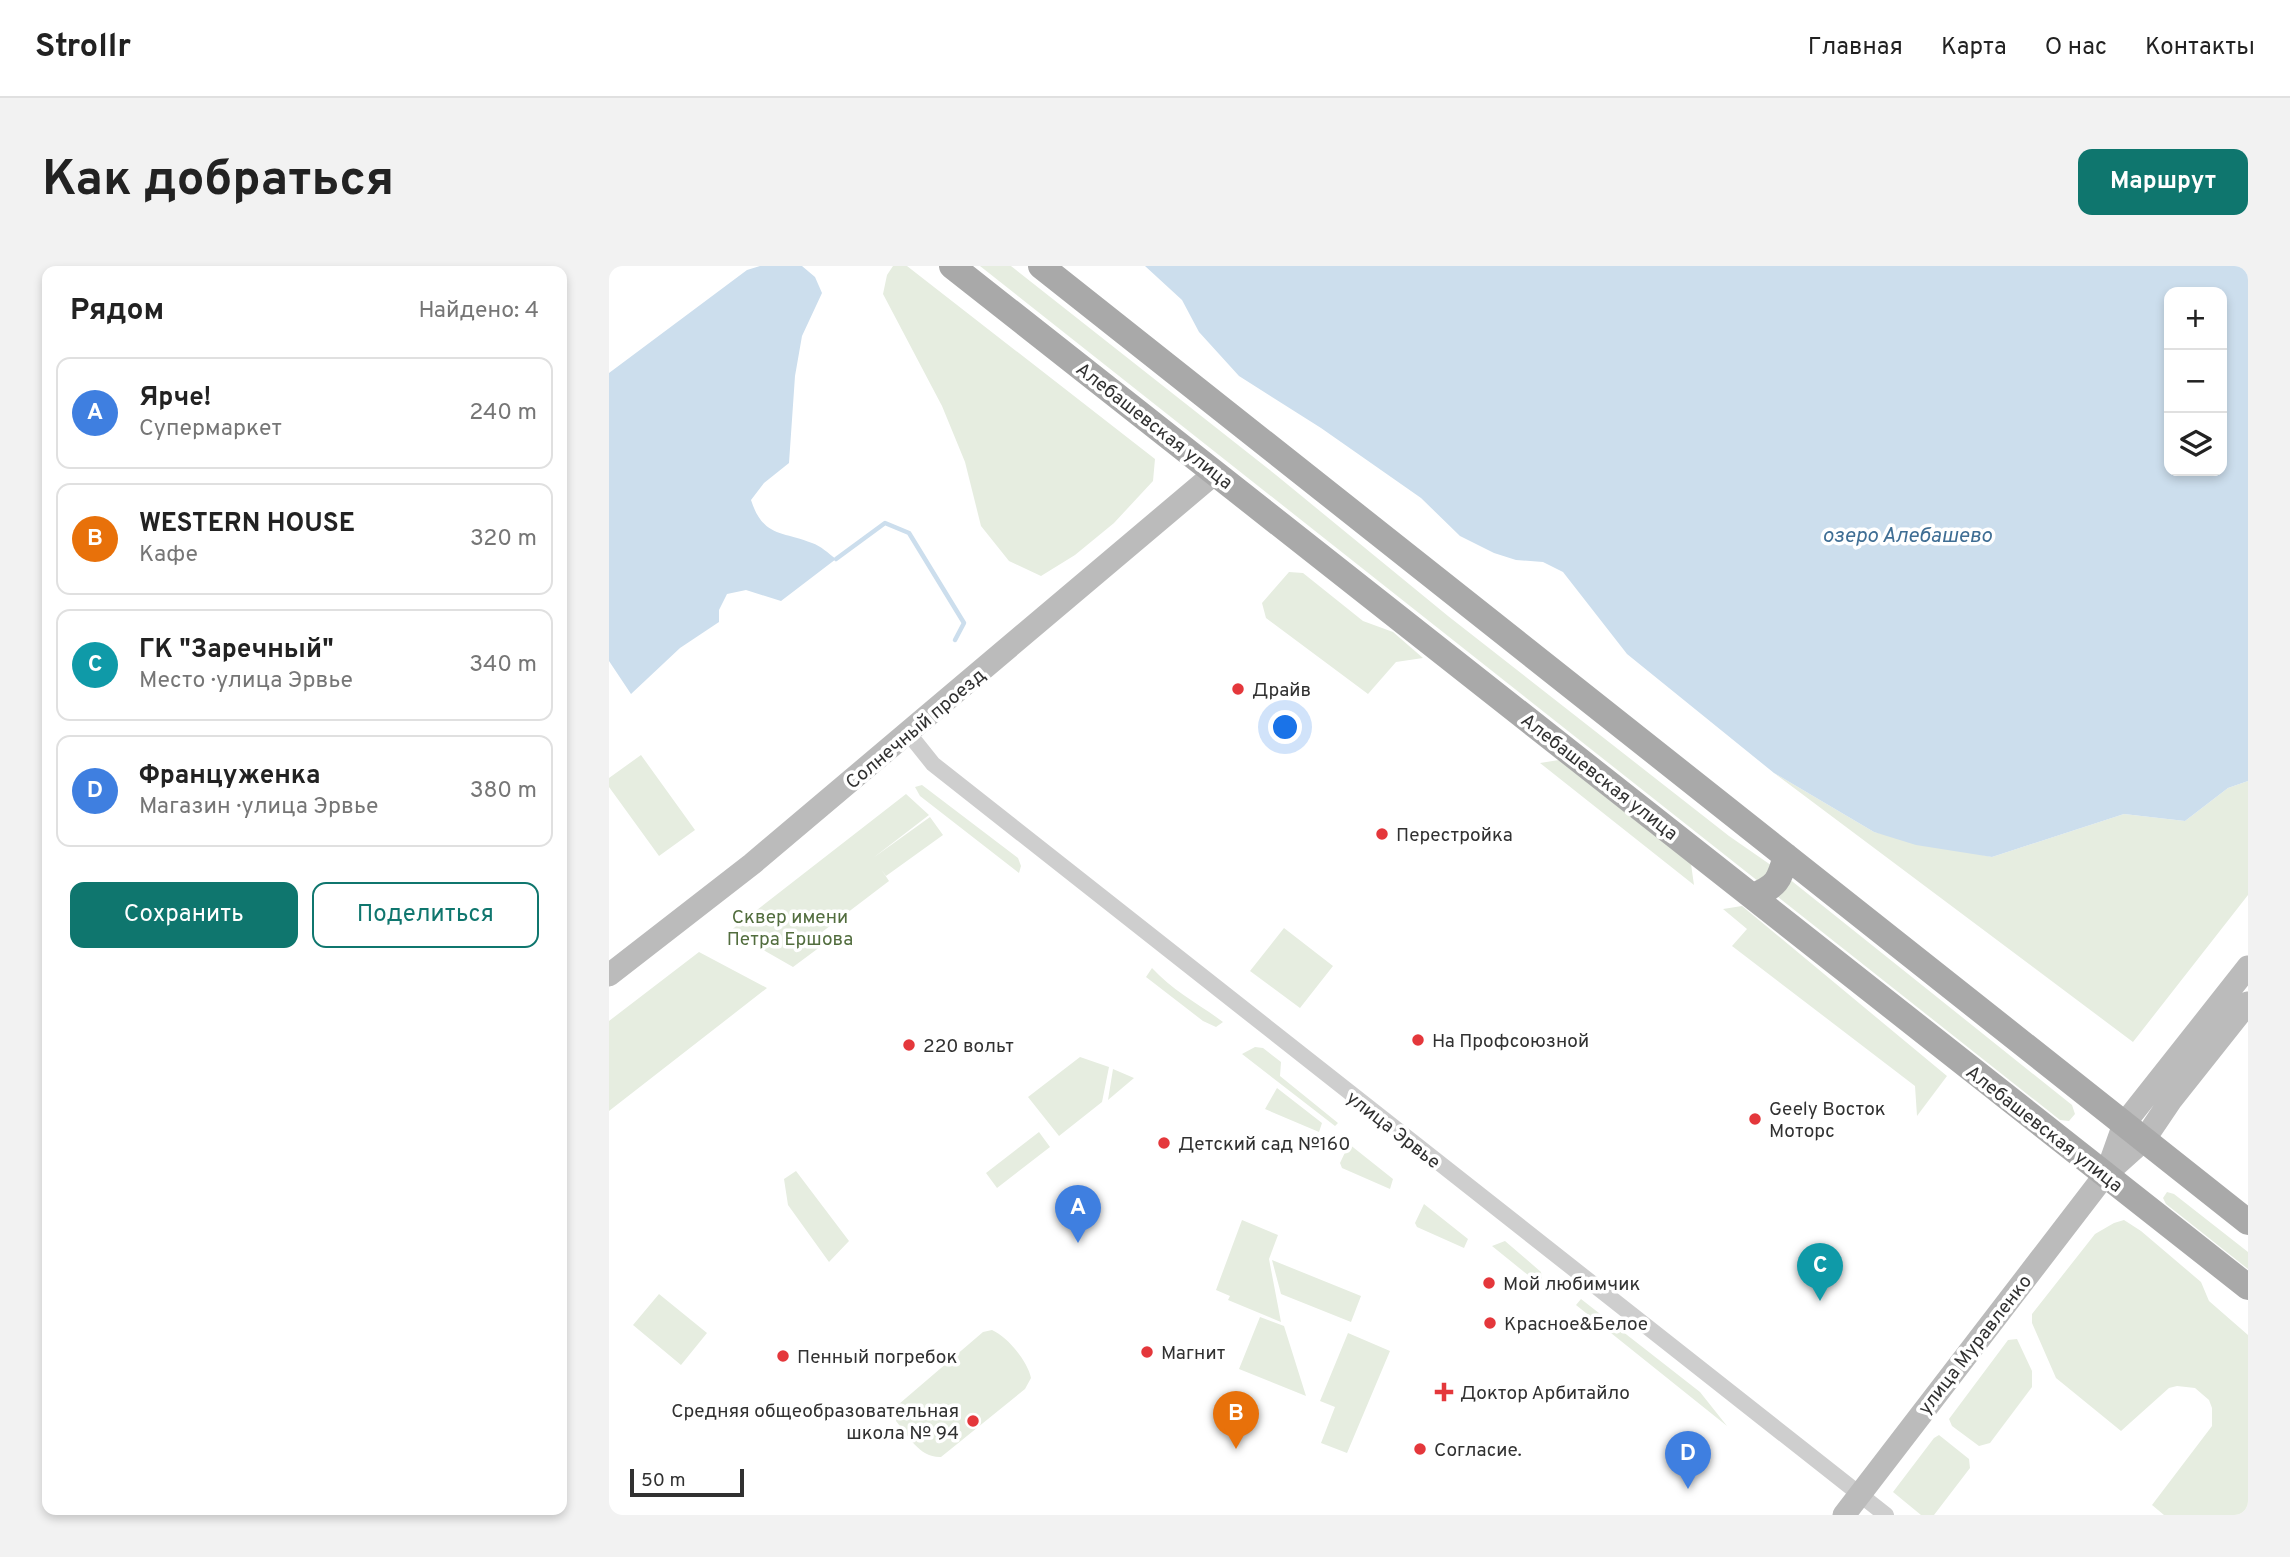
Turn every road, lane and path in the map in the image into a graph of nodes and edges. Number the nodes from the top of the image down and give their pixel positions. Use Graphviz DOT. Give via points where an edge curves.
graph roads {
  1 [pos="953,266"];
  2 [pos="1041,266"];
  3 [pos="1215,473"];
  4 [pos="909,734"];
  5 [pos="1786,856"];
  6 [pos="1752,896"];
  7 [pos="2248,967"];
  8 [pos="609,975"];
  9 [pos="2248,1003"];
  10 [pos="2134,1132"];
  11 [pos="2105,1175"];
  12 [pos="2248,1222"];
  13 [pos="2248,1287"];
  14 [pos="1859,1493"];
  15 [pos="1844,1515"];
  16 [pos="1887,1515"];
  1 -- 3 [label="main road, Алебашевская улица"];
  2 -- 5 [label="main road"];
  3 -- 4 [label="main road, Солнечный проезд"];
  3 -- 6 [label="main road, Алебашевская улица"];
  4 -- 8 [label="main road, Солнечный проезд"];
  4 -- 14 [label="street, улица Эрвье" via="933,764"];
  5 -- 6 [label="main road" via="1776,884"];
  5 -- 10 [label="main road"];
  6 -- 11 [label="main road, Алебашевская улица"];
  7 -- 10 [label="main road"];
  9 -- 10 [label="main road" via="2171,1100"];
  10 -- 11 [label="main road, улица Муравленко"];
  10 -- 12 [label="main road"];
  11 -- 13 [label="main road, Алебашевская улица"];
  11 -- 14 [label="main road, улица Муравленко"];
  14 -- 15 [label="main road, улица Муравленко"];
  14 -- 16 [label="street, улица Эрвье"];
}
